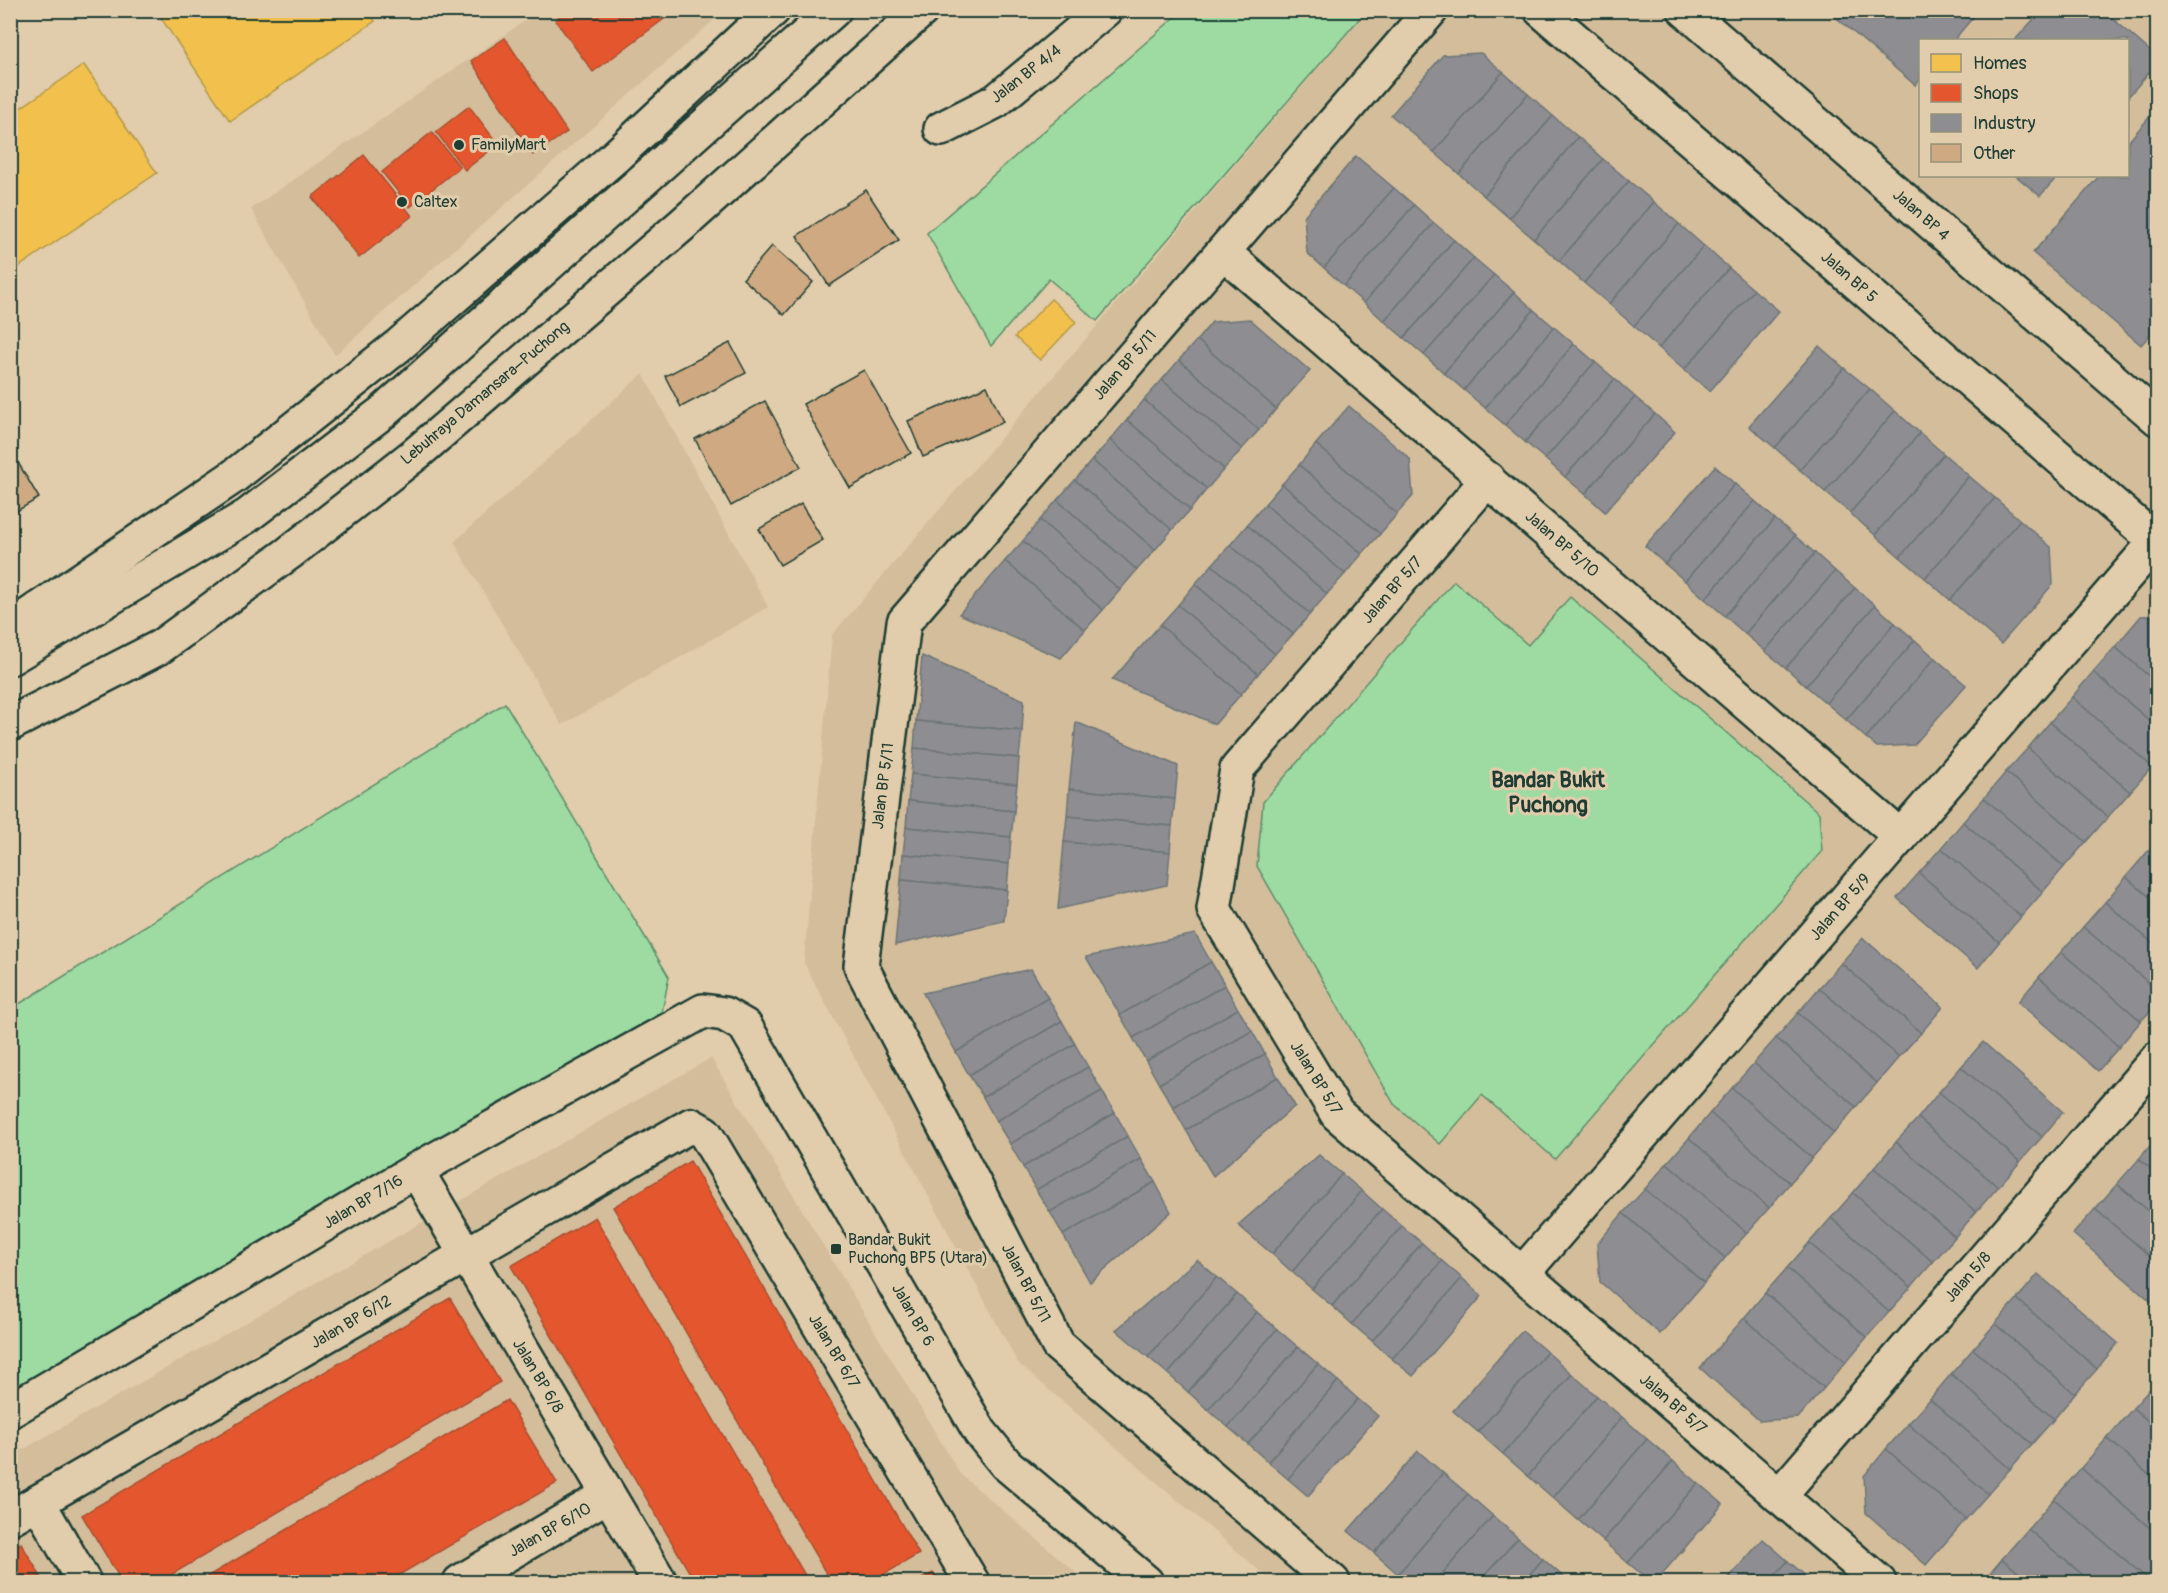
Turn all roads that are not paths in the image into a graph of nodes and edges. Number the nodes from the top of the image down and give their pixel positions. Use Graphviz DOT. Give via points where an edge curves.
graph roads {
  1 [pos="773,10"];
  2 [pos="834,10"];
  3 [pos="922,10"];
  4 [pos="1105,10"];
  5 [pos="1431,10"];
  6 [pos="1541,10"];
  7 [pos="1685,10"];
  8 [pos="941,129"];
  9 [pos="1223,252"];
  10 [pos="2157,419"];
  11 [pos="1488,479"];
  12 [pos="2157,541"];
  13 [pos="10,628"];
  14 [pos="10,658"];
  15 [pos="10,724"];
  16 [pos="1901,837"];
  17 [pos="724,1014"];
  18 [pos="2157,1058"];
  19 [pos="691,1125"];
  20 [pos="416,1170"];
  21 [pos="467,1255"];
  22 [pos="1522,1274"];
  23 [pos="10,1411"];
  24 [pos="608,1495"];
  25 [pos="1779,1496"];
  26 [pos="24,1510"];
  27 [pos="84,1582"];
  28 [pos="460,1582"];
  29 [pos="660,1582"];
  30 [pos="972,1582"];
  31 [pos="1146,1582"];
  32 [pos="1333,1582"];
  33 [pos="1879,1582"];
  1 -- 13 [label="main road" via="617,155 398,346 233,477"];
  2 -- 14 [label="main road" via="383,412 247,516"];
  3 -- 15 [label="main road, Lebuhraya Damansara–Puchong" via="683,224 427,444 299,546 160,647"];
  4 -- 8 [label="main road, Jalan BP 4/4" via="996,100"];
  5 -- 9 [label="main road, Jalan BP 5/11"];
  6 -- 12 [label="main road, Jalan BP 5"];
  7 -- 10 [label="main road, Jalan BP 4"];
  9 -- 11 [label="main road, Jalan BP 5/10"];
  9 -- 32 [label="main road, Jalan BP 5/11" via="904,622 861,966 1058,1345"];
  11 -- 16 [label="main road, Jalan BP 5/10"];
  11 -- 22 [label="main road, Jalan BP 5/7" via="1237,769 1214,909 1337,1114"];
  12 -- 16 [label="main road, Jalan BP 5/9"];
  16 -- 22 [label="main road, Jalan BP 5/9"];
  17 -- 20 [label="main road, Jalan BP 7/16" via="704,1011"];
  17 -- 31 [label="main road, Jalan BP 6" via="745,1026 980,1432 1006,1464"];
  18 -- 25 [label="main road, Jalan 5/8"];
  19 -- 21 [label="main road, Jalan BP 6/12"];
  19 -- 30 [label="main road, Jalan BP 6/7" via="705,1133"];
  20 -- 21 [label="main road, Jalan BP 6/8"];
  20 -- 23 [label="main road, Jalan BP 7/16"];
  21 -- 24 [label="main road, Jalan BP 6/8"];
  21 -- 26 [label="main road, Jalan BP 6/12"];
  22 -- 25 [label="main road, Jalan BP 5/7"];
  24 -- 28 [label="main road, Jalan BP 6/10"];
  24 -- 29 [label="main road, Jalan BP 6/8"];
  25 -- 33 [label="main road, Jalan BP 5/7"];
  26 -- 27 [label="main road"];
}
